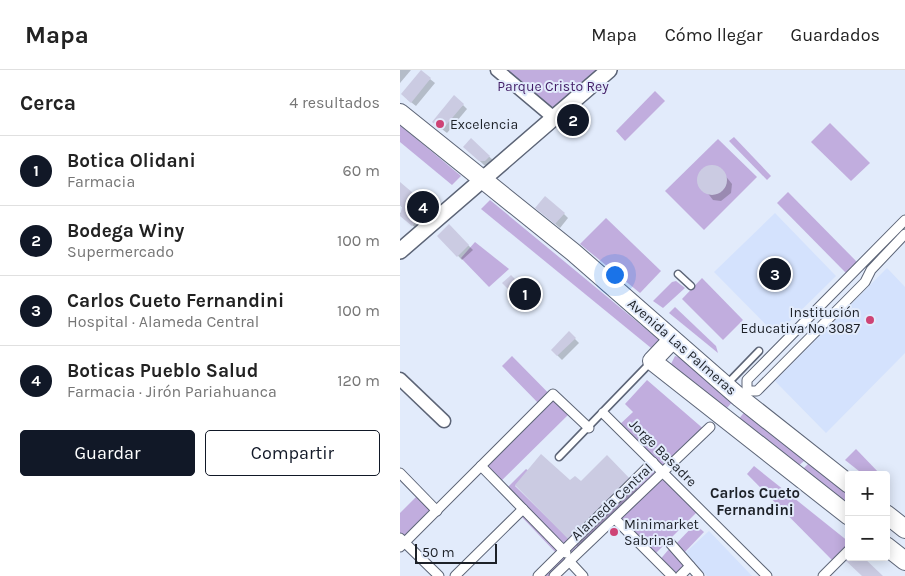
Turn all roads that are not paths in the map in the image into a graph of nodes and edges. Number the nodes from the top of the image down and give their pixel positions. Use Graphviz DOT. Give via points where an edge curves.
graph roads {
  1 [pos="497,70"];
  2 [pos="609,70"];
  3 [pos="400,113"];
  4 [pos="554,118"];
  5 [pos="482,180"];
  6 [pos="905,220"];
  7 [pos="905,234"];
  8 [pos="400,251"];
  9 [pos="678,274"];
  10 [pos="691,286"];
  11 [pos="672,340"];
  12 [pos="759,351"];
  13 [pos="652,361"];
  14 [pos="400,379"];
  15 [pos="726,385"];
  16 [pos="603,413"];
  17 [pos="444,421"];
  18 [pos="710,427"];
  19 [pos="589,428"];
  20 [pos="559,457"];
  21 [pos="653,462"];
  22 [pos="481,466"];
  23 [pos="400,473"];
  24 [pos="663,473"];
  25 [pos="845,481"];
  26 [pos="523,509"];
  27 [pos="437,511"];
  28 [pos="845,513"];
  29 [pos="888,516"];
  30 [pos="615,519"];
  31 [pos="905,531"];
  32 [pos="402,542"];
  33 [pos="670,543"];
  34 [pos="890,546"];
  35 [pos="563,550"];
  36 [pos="890,550"];
  37 [pos="845,554"];
  38 [pos="570,560"];
  39 [pos="905,561"];
  40 [pos="690,566"];
  41 [pos="439,576"];
  42 [pos="455,576"];
  43 [pos="538,576"];
  44 [pos="554,576"];
  45 [pos="583,576"];
  46 [pos="672,576"];
  47 [pos="680,576"];
  48 [pos="699,576"];
  49 [pos="767,576"];
  50 [pos="823,576"];
  1 -- 4 [label="street"];
  2 -- 4 [label="street"];
  3 -- 5 [label="main road, Avenida Las Palmeras"];
  4 -- 5 [label="street"];
  5 -- 8 [label="street"];
  5 -- 11 [label="main road, Avenida Las Palmeras" via="573,252"];
  6 -- 7 [label="street" via="747,380 747,391 757,392 865,282 871,270"];
  9 -- 10 [label="lane"];
  11 -- 13 [label="main road"];
  11 -- 15 [label="main road, Avenida Las Palmeras"];
  12 -- 15 [label="lane"];
  13 -- 16 [label="lane"];
  13 -- 28 [label="main road, Avenida Las Palmeras"];
  14 -- 17 [label="street"];
  15 -- 25 [label="main road, Avenida Las Palmeras"];
  16 -- 19 [label="lane"];
  16 -- 21 [label="street, Jorge Basadre"];
  18 -- 24 [label="street, Alameda Central"];
  19 -- 20 [label="lane"];
  19 -- 22 [label="street" via="553,394"];
  21 -- 24 [label="street, Jorge Basadre"];
  21 -- 35 [label="street, Alameda Central"];
  22 -- 26 [label="street"];
  22 -- 27 [label="street"];
  23 -- 27 [label="street"];
  24 -- 30 [label="street, Alameda Central"];
  24 -- 49 [label="street, Jorge Basadre"];
  26 -- 35 [label="street"];
  26 -- 42 [label="street"];
  27 -- 32 [label="street"];
  29 -- 31 [label="main road"];
  30 -- 38 [label="street, Alameda Central"];
  30 -- 46 [label="street"];
  31 -- 34 [label="main road"];
  32 -- 41 [label="street"];
  33 -- 40 [label="street"];
  35 -- 38 [label="street"];
  35 -- 43 [label="street, Alameda Central"];
  36 -- 39 [label="main road"];
  37 -- 50 [label="street"];
  38 -- 44 [label="street, Alameda Central"];
  38 -- 45 [label="street"];
  40 -- 47 [label="street"];
  40 -- 48 [label="street"];
}
